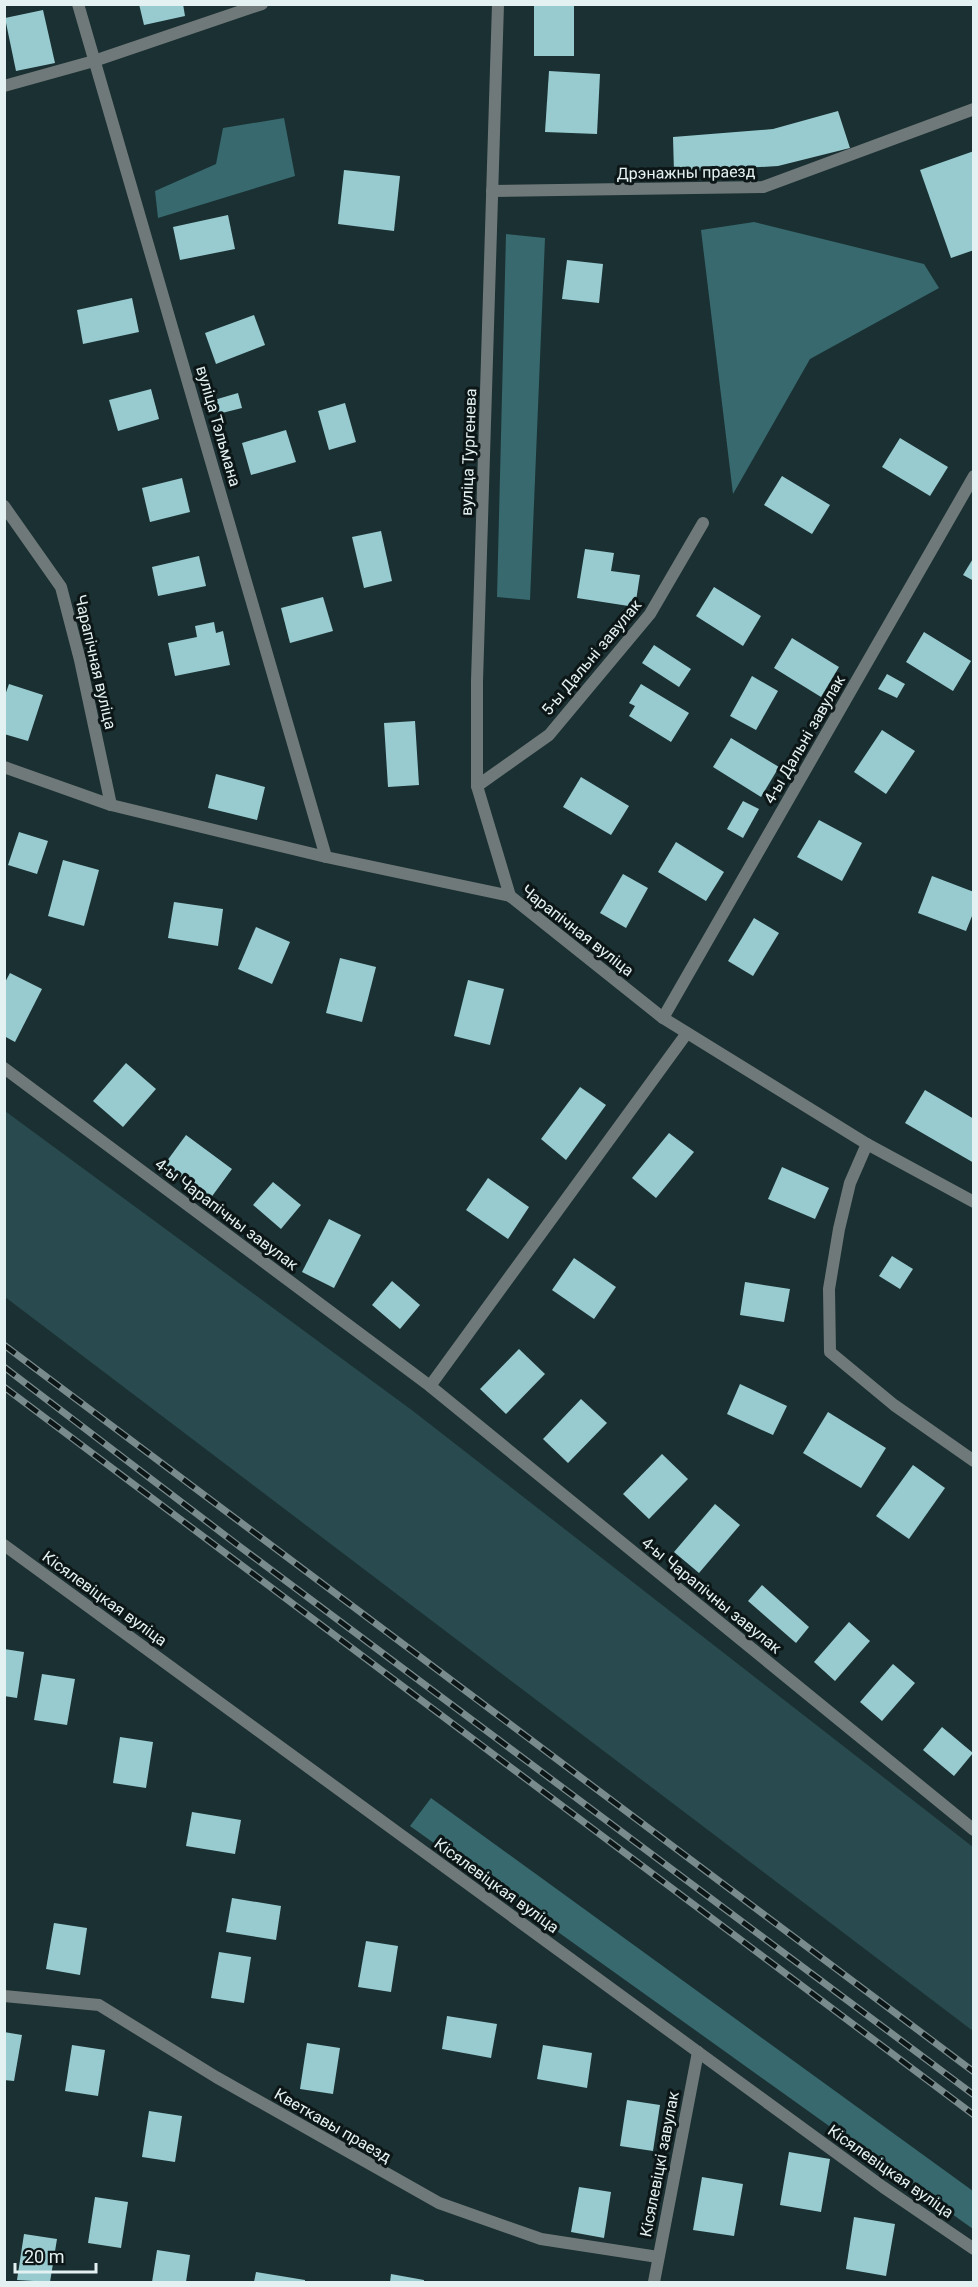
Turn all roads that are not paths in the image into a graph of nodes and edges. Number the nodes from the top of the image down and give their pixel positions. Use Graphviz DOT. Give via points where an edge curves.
graph roads {
  1 [pos="78,4"];
  2 [pos="262,4"];
  3 [pos="498,4"];
  4 [pos="94,61"];
  5 [pos="4,86"];
  6 [pos="974,109"];
  7 [pos="492,191"];
  8 [pos="974,476"];
  9 [pos="4,506"];
  10 [pos="703,523"];
  11 [pos="4,767"];
  12 [pos="477,786"];
  13 [pos="111,805"];
  14 [pos="326,857"];
  15 [pos="510,896"];
  16 [pos="663,1018"];
  17 [pos="687,1033"];
  18 [pos="4,1068"];
  19 [pos="867,1144"];
  20 [pos="974,1202"];
  21 [pos="430,1386"];
  22 [pos="974,1461"];
  23 [pos="4,1545"];
  24 [pos="974,1830"];
  25 [pos="4,1996"];
  26 [pos="698,2052"];
  27 [pos="974,2249"];
  28 [pos="658,2257"];
  29 [pos="654,2283"];
  1 -- 4 [label="street, вуліца Тэльмана"];
  2 -- 4 [label="street"];
  3 -- 7 [label="street, вуліца Тургенева"];
  4 -- 5 [label="street"];
  4 -- 14 [label="street, вуліца Тэльмана"];
  6 -- 7 [label="street, Дрэнажны праезд" via="763,187"];
  7 -- 12 [label="street, вуліца Тургенева"];
  8 -- 16 [label="street, 4-ы Дальні завулак"];
  9 -- 13 [label="street, Чарапічная вуліца" via="61,587"];
  10 -- 12 [label="street, 5-ы Дальні завулак" via="650,615 549,735"];
  11 -- 13 [label="street, Чарапічная вуліца"];
  12 -- 15 [label="street, вуліца Тургенева"];
  13 -- 14 [label="street, Чарапічная вуліца"];
  14 -- 15 [label="street, Чарапічная вуліца"];
  15 -- 16 [label="street, Чарапічная вуліца"];
  16 -- 17 [label="street, Чарапічная вуліца"];
  17 -- 19 [label="street, Чарапічная вуліца"];
  17 -- 21 [label="street"];
  18 -- 21 [label="street, 4-ы Чарапічны завулак"];
  19 -- 20 [label="street, Чарапічная вуліца"];
  19 -- 22 [label="street" via="850,1184 839,1229 829,1289 830,1352 894,1406"];
  21 -- 24 [label="street, 4-ы Чарапічны завулак"];
  23 -- 26 [label="street, Кісялевіцкая вуліца"];
  25 -- 28 [label="street, Кветкавы праезд" via="99,2005 216,2077 439,2203 541,2239"];
  26 -- 27 [label="street, Кісялевіцкая вуліца"];
  26 -- 28 [label="street, Кісялевіцкі завулак"];
  28 -- 29 [label="street, Кісялевіцкі завулак"];
}
